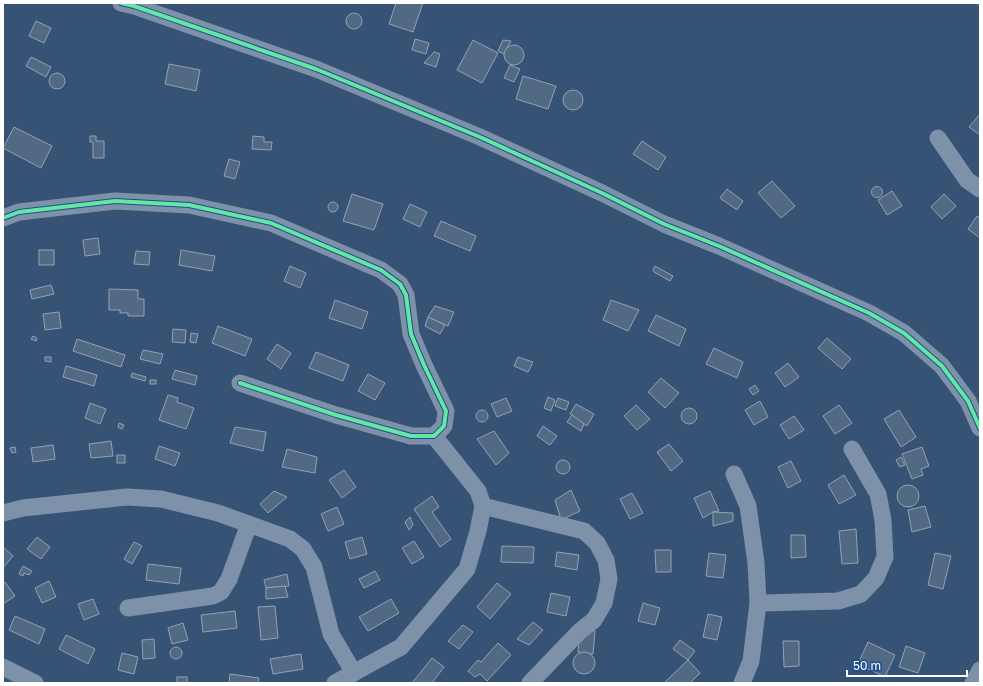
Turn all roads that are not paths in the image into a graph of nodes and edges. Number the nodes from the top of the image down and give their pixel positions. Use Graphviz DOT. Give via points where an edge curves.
graph roads {
  1 [pos="121,3"];
  2 [pos="938,138"];
  3 [pos="980,189"];
  4 [pos="3,218"];
  5 [pos="240,383"];
  6 [pos="980,428"];
  7 [pos="434,436"];
  8 [pos="852,449"];
  9 [pos="734,474"];
  10 [pos="483,506"];
  11 [pos="3,513"];
  12 [pos="249,524"];
  13 [pos="758,604"];
  14 [pos="128,608"];
  15 [pos="3,667"];
  16 [pos="980,670"];
  17 [pos="354,673"];
  18 [pos="35,683"];
  19 [pos="335,683"];
  20 [pos="530,683"];
  21 [pos="742,683"];
  22 [pos="973,683"];
  1 -- 6 [label="street" via="316,69 472,134 664,224 869,313 904,333 942,366 968,401"];
  2 -- 3 [label="street" via="967,180"];
  4 -- 7 [label="street" via="19,212 115,201 189,205 272,223 381,270 400,284 406,295 411,334 446,411 444,426"];
  5 -- 7 [label="street" via="336,415 411,436"];
  7 -- 10 [label="street" via="478,491"];
  8 -- 13 [label="street" via="878,494 883,520 885,557 876,578 861,594 838,601"];
  9 -- 13 [label="street" via="748,506 756,563"];
  10 -- 17 [label="street" via="467,569 401,647"];
  10 -- 20 [label="street" via="584,531 597,543 606,560 609,579 604,603 594,620"];
  11 -- 12 [label="street" via="23,508 127,497 161,499 218,513"];
  12 -- 14 [label="street" via="222,592 213,596"];
  12 -- 17 [label="street" via="290,539 303,549 314,567 331,634"];
  13 -- 21 [label="street" via="751,661"];
  15 -- 18 [label="street"];
  16 -- 22 [label="street"];
  17 -- 19 [label="street"];
}
